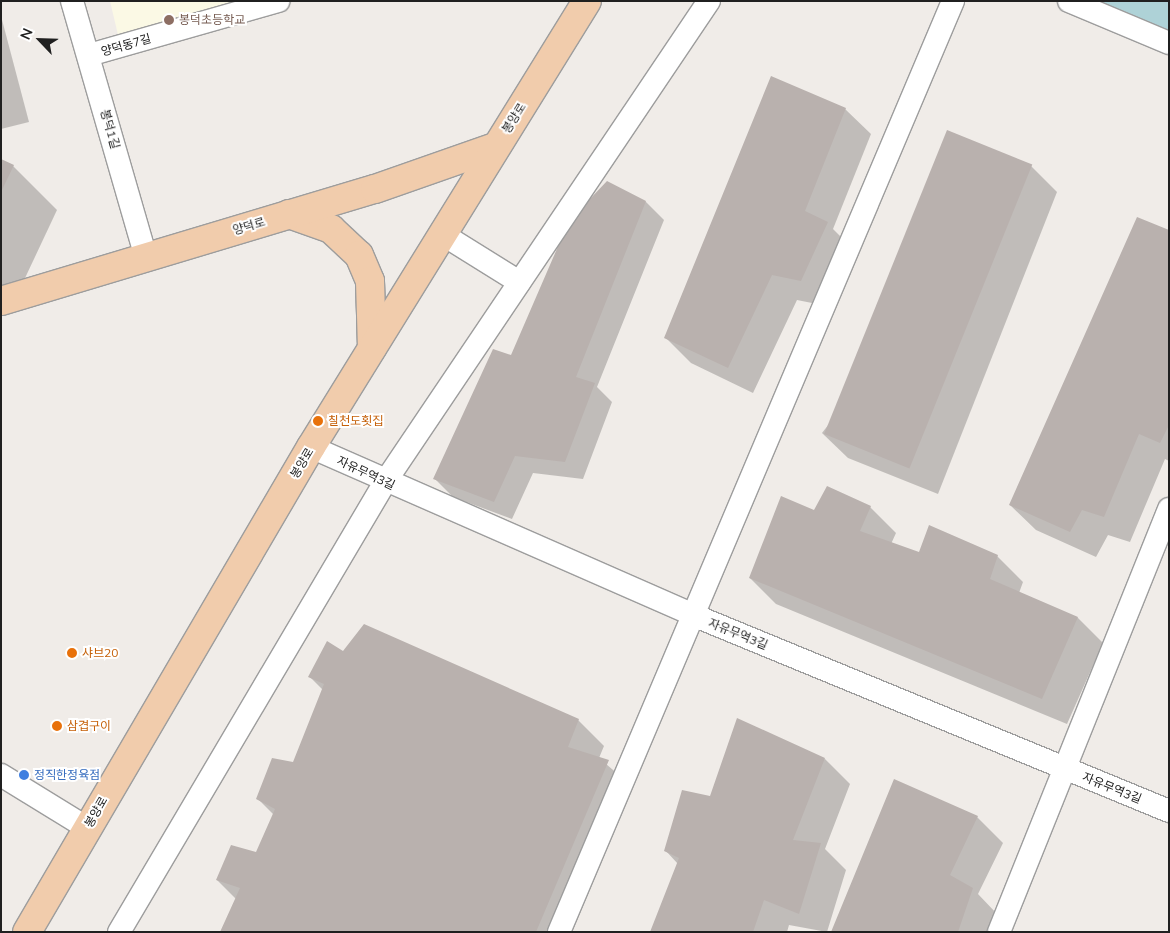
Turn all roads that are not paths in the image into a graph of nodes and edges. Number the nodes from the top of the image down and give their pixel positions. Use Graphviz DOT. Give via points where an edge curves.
graph roads {
  1 [pos="72,1"];
  2 [pos="278,1"];
  3 [pos="587,1"];
  4 [pos="709,1"];
  5 [pos="953,1"];
  6 [pos="1068,1"];
  7 [pos="1169,43"];
  8 [pos="89,55"];
  9 [pos="495,147"];
  10 [pos="289,214"];
  11 [pos="442,234"];
  12 [pos="146,257"];
  13 [pos="519,282"];
  14 [pos="1,301"];
  15 [pos="372,348"];
  16 [pos="311,447"];
  17 [pos="384,482"];
  18 [pos="1169,509"];
  19 [pos="693,616"];
  20 [pos="1064,768"];
  21 [pos="1,775"];
  22 [pos="1169,811"];
  23 [pos="87,828"];
  24 [pos="27,932"];
  25 [pos="120,932"];
  26 [pos="559,932"];
  27 [pos="999,932"];
  1 -- 8 [label="street, 봉덕1길"];
  2 -- 8 [label="street, 양덕동7길"];
  3 -- 9 [label="main road, 봉양로"];
  4 -- 13 [label="street"];
  5 -- 19 [label="street"];
  6 -- 7 [label="street"];
  8 -- 12 [label="street, 봉덕1길"];
  9 -- 10 [label="main road, 양덕로"];
  9 -- 11 [label="main road, 봉양로"];
  10 -- 12 [label="main road, 양덕로"];
  10 -- 15 [label="main road" via="331,229 359,255 370,281"];
  11 -- 13 [label="street"];
  11 -- 15 [label="main road, 봉양로"];
  12 -- 14 [label="main road, 양덕로"];
  13 -- 17 [label="street"];
  15 -- 16 [label="main road, 봉양로"];
  16 -- 17 [label="street, 자유무역3길"];
  16 -- 23 [label="main road, 봉양로"];
  17 -- 19 [label="street, 자유무역3길"];
  17 -- 25 [label="street"];
  18 -- 20 [label="street"];
  19 -- 20 [label="street, 자유무역3길"];
  19 -- 26 [label="street"];
  20 -- 22 [label="street, 자유무역3길"];
  20 -- 27 [label="street"];
  21 -- 23 [label="street"];
  23 -- 24 [label="main road, 봉양로"];
}
